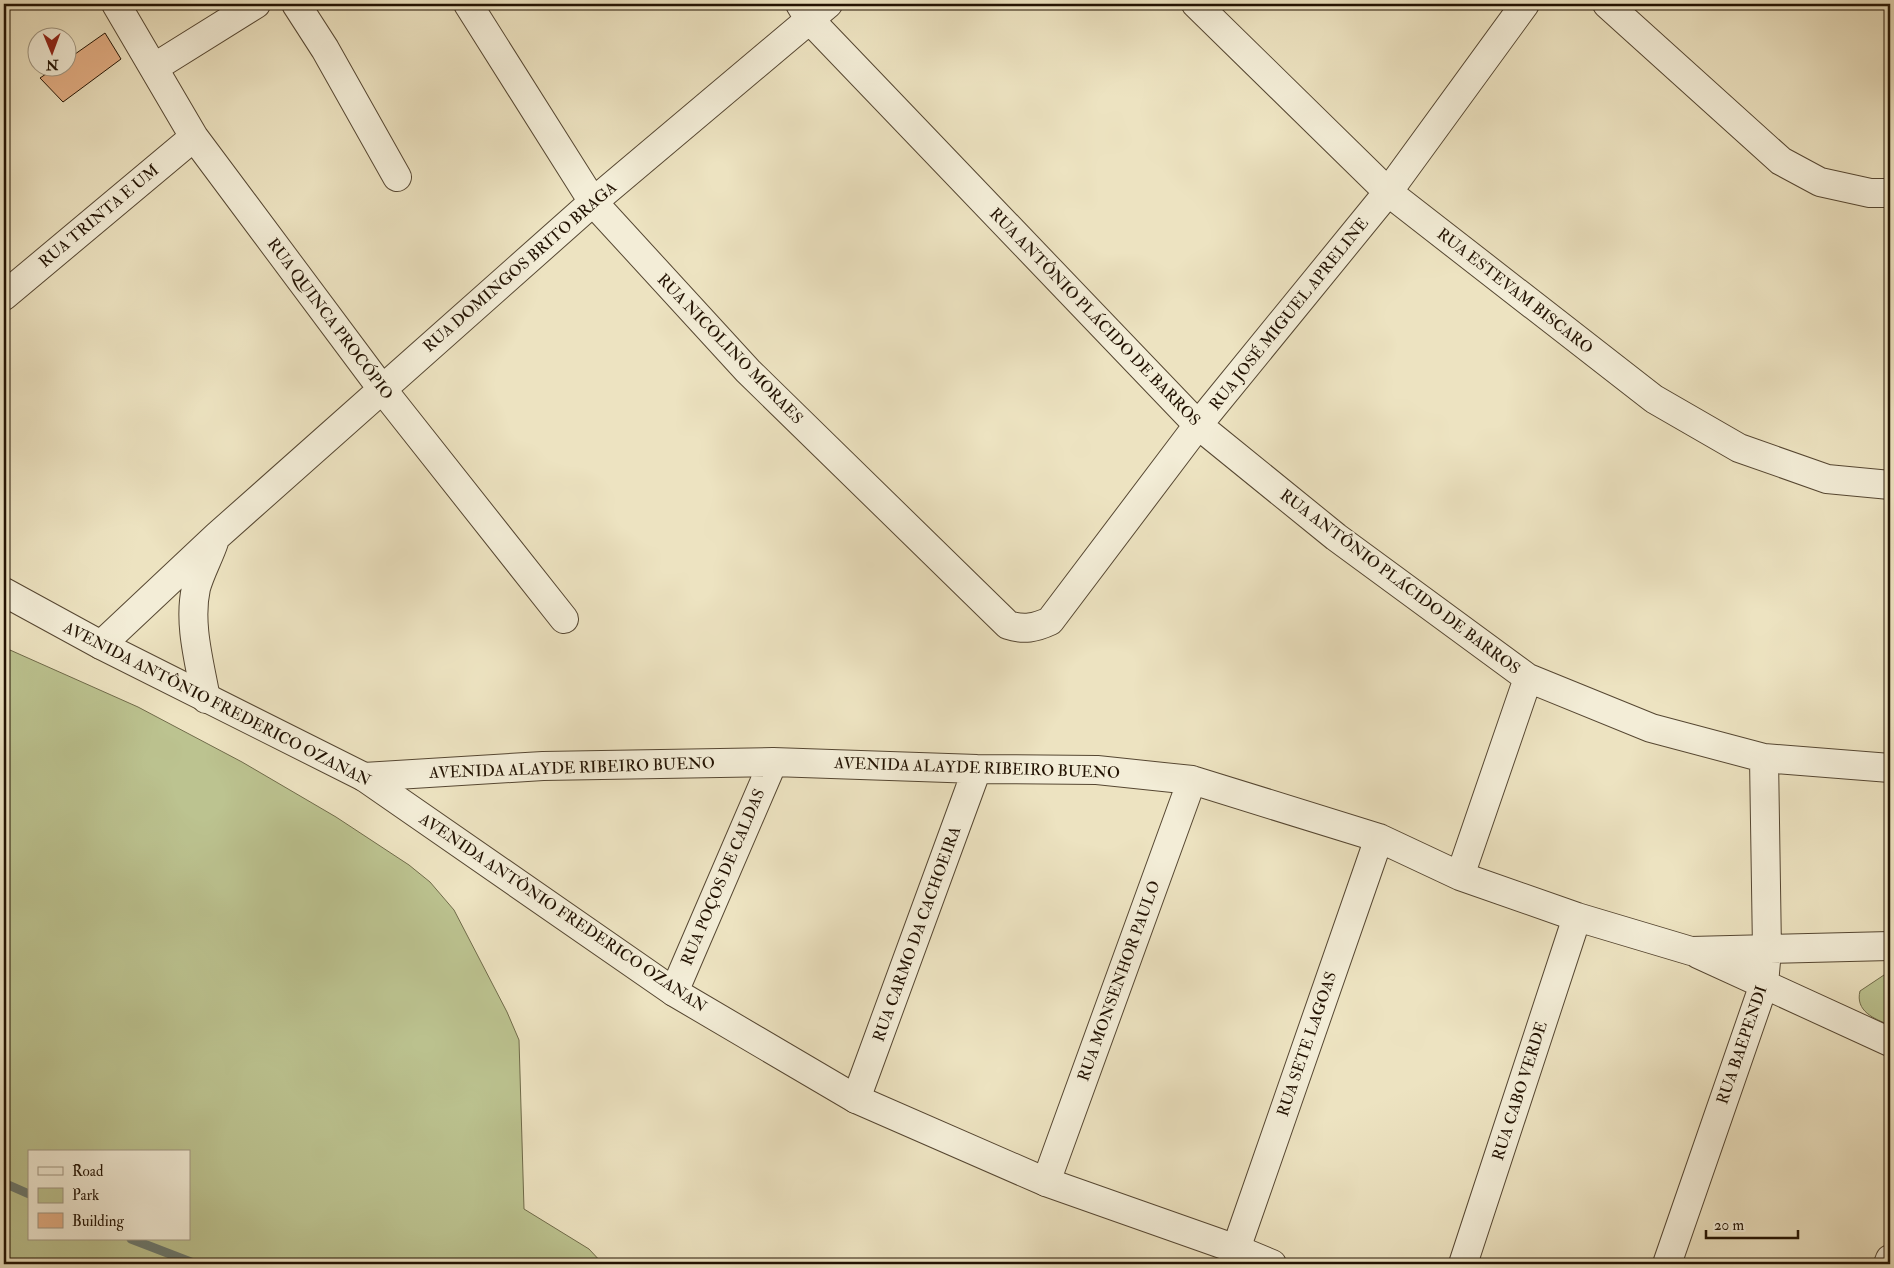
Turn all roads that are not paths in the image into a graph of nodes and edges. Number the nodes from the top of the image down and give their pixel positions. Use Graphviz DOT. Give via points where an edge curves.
graph roads {
  1 [pos="116,4"];
  2 [pos="256,4"];
  3 [pos="296,4"];
  4 [pos="468,4"];
  5 [pos="1196,4"];
  6 [pos="1525,4"];
  7 [pos="1607,4"];
  8 [pos="812,9"];
  9 [pos="155,67"];
  10 [pos="194,137"];
  11 [pos="398,177"];
  12 [pos="1388,192"];
  13 [pos="1890,193"];
  14 [pos="593,202"];
  15 [pos="4,296"];
  16 [pos="382,389"];
  17 [pos="1198,425"];
  18 [pos="1890,485"];
  19 [pos="217,536"];
  20 [pos="4,592"];
  21 [pos="564,619"];
  22 [pos="1050,621"];
  23 [pos="101,645"];
  24 [pos="1528,678"];
  25 [pos="206,699"];
  26 [pos="1764,758"];
  27 [pos="773,762"];
  28 [pos="1890,768"];
  29 [pos="977,769"];
  30 [pos="364,777"];
  31 [pos="1192,780"];
  32 [pos="1379,838"];
  33 [pos="1460,876"];
  34 [pos="1577,917"];
  35 [pos="1890,946"];
  36 [pos="1767,950"];
  37 [pos="1691,952"];
  38 [pos="1764,984"];
  39 [pos="674,992"];
  40 [pos="1890,1042"];
  41 [pos="856,1100"];
  42 [pos="1046,1182"];
  43 [pos="1236,1250"];
  44 [pos="1890,1259"];
  45 [pos="1272,1264"];
  46 [pos="1463,1264"];
  47 [pos="1667,1264"];
  48 [pos="1888,1264"];
  1 -- 9 [label="street, RUA QUINCA PROCÓPIO"];
  2 -- 9 [label="street"];
  3 -- 11 [label="street"];
  4 -- 14 [label="street, RUA NICOLINO MORAES"];
  5 -- 12 [label="street, RUA ESTEVAM BISCARO"];
  6 -- 12 [label="street, RUA JOSÉ MIGUEL APRELINE"];
  7 -- 13 [label="street" via="1781,161 1820,182 1870,193"];
  8 -- 14 [label="street, RUA DOMINGOS BRITO BRAGA"];
  8 -- 17 [label="street, RUA ANTÔNIO PLÁCIDO DE BARROS"];
  9 -- 10 [label="street, RUA QUINCA PROCÓPIO"];
  10 -- 15 [label="street, RUA TRINTA E UM"];
  10 -- 16 [label="street, RUA QUINCA PROCÓPIO"];
  12 -- 17 [label="street, RUA JOSÉ MIGUEL APRELINE"];
  12 -- 18 [label="street, RUA ESTEVAM BISCARO" via="1654,399 1739,448 1827,479"];
  14 -- 16 [label="street, RUA DOMINGOS BRITO BRAGA"];
  14 -- 22 [label="street, RUA NICOLINO MORAES" via="748,371 1008,626 1036,628"];
  16 -- 19 [label="street, RUA DOMINGOS BRITO BRAGA"];
  16 -- 21 [label="street, RUA QUINCA PROCÓPIO"];
  17 -- 22 [label="street, RUA JOSÉ MIGUEL APRELINE"];
  17 -- 24 [label="street, RUA ANTÔNIO PLÁCIDO DE BARROS" via="1336,537"];
  19 -- 23 [label="street, RUA DOMINGOS BRITO BRAGA"];
  19 -- 25 [label="street, RUA DOMINGOS BRITO BRAGA" via="196,588 194,610"];
  20 -- 23 [label="street, AVENIDA ANTÔNIO FREDERICO OZANAN"];
  23 -- 25 [label="street, AVENIDA ANTÔNIO FREDERICO OZANAN"];
  24 -- 26 [label="street, RUA ANTÔNIO PLÁCIDO DE BARROS" via="1651,728"];
  24 -- 33 [label="street"];
  25 -- 30 [label="street, AVENIDA ANTÔNIO FREDERICO OZANAN"];
  26 -- 28 [label="street, RUA ANTÔNIO PLÁCIDO DE BARROS"];
  26 -- 36 [label="street, RUA BAEPENDI"];
  27 -- 29 [label="street, AVENIDA ALAYDE RIBEIRO BUENO"];
  27 -- 30 [label="street, AVENIDA ALAYDE RIBEIRO BUENO" via="543,766"];
  27 -- 39 [label="street, RUA POÇOS DE CALDAS"];
  29 -- 31 [label="street, AVENIDA ALAYDE RIBEIRO BUENO" via="1097,770"];
  29 -- 41 [label="street, RUA CARMO DA CACHOEIRA"];
  30 -- 39 [label="street, AVENIDA ANTÔNIO FREDERICO OZANAN"];
  31 -- 32 [label="street, AVENIDA ALAYDE RIBEIRO BUENO"];
  31 -- 42 [label="street, RUA MONSENHOR PAULO"];
  32 -- 33 [label="street, AVENIDA ALAYDE RIBEIRO BUENO"];
  32 -- 43 [label="street, RUA SETE LAGOAS"];
  33 -- 34 [label="street, AVENIDA ALAYDE RIBEIRO BUENO"];
  34 -- 37 [label="street, AVENIDA ALAYDE RIBEIRO BUENO"];
  34 -- 46 [label="street, RUA CABO VERDE"];
  35 -- 36 [label="street, AVENIDA ALAYDE RIBEIRO BUENO"];
  36 -- 37 [label="street, AVENIDA ALAYDE RIBEIRO BUENO"];
  36 -- 38 [label="street, RUA BAEPENDI"];
  37 -- 38 [label="street"];
  38 -- 40 [label="street"];
  38 -- 47 [label="street, RUA BAEPENDI"];
  39 -- 41 [label="street, AVENIDA ANTÔNIO FREDERICO OZANAN"];
  41 -- 42 [label="street, AVENIDA ANTÔNIO FREDERICO OZANAN"];
  42 -- 43 [label="street, AVENIDA ANTÔNIO FREDERICO OZANAN"];
  43 -- 45 [label="street, AVENIDA ANTÔNIO FREDERICO OZANAN"];
  44 -- 48 [label="street"];
}
